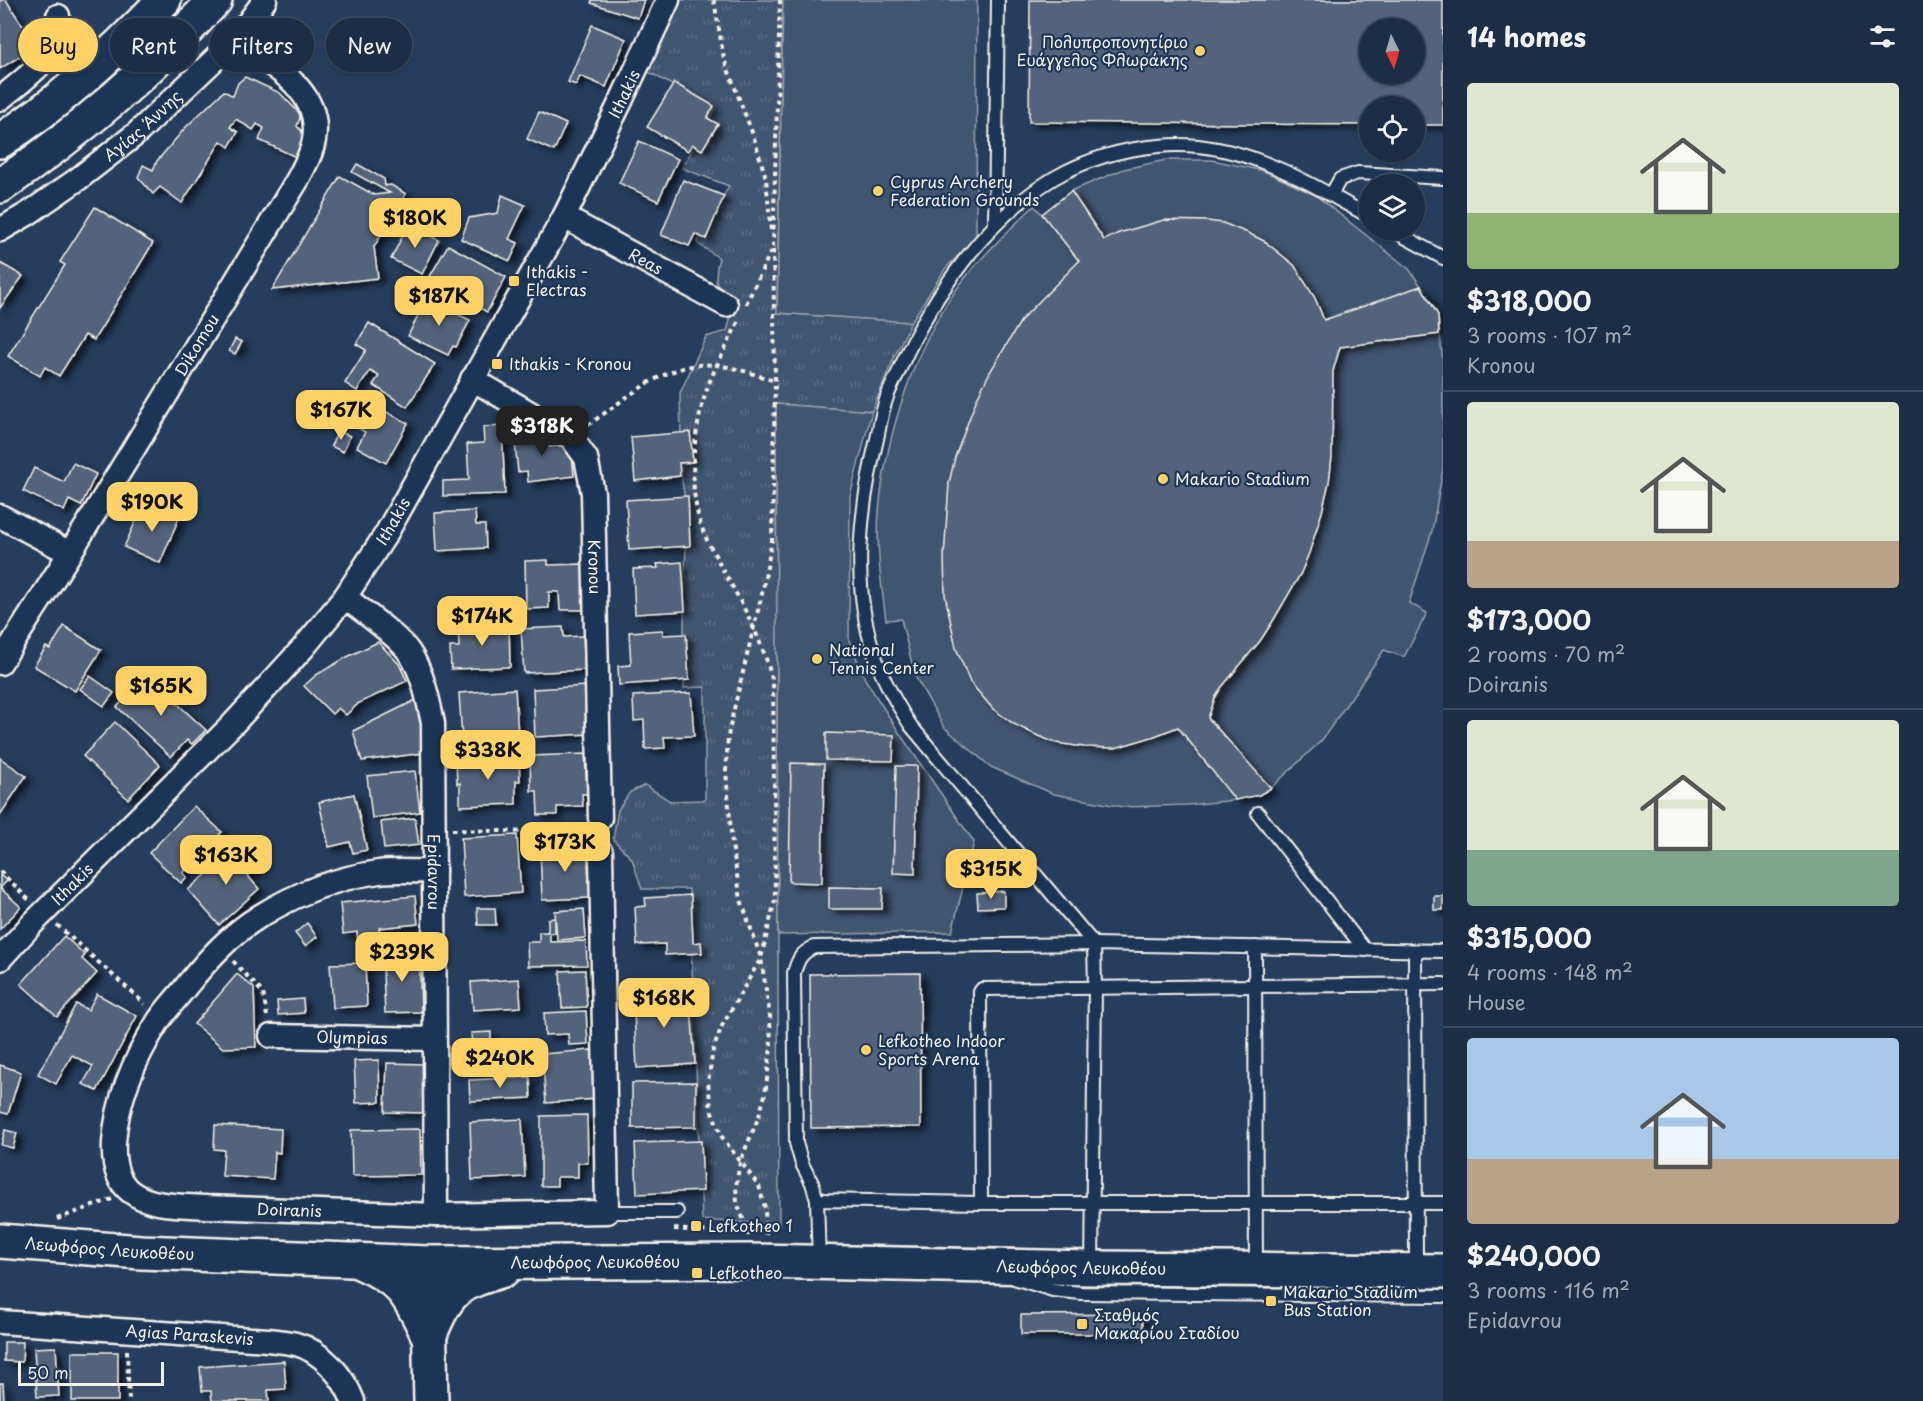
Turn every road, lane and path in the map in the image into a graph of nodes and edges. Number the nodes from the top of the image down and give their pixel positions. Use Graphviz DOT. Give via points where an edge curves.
graph roads {
  1 [pos="164,0"];
  2 [pos="215,0"];
  3 [pos="265,0"];
  4 [pos="668,0"];
  5 [pos="714,0"];
  6 [pos="780,0"];
  7 [pos="998,0"];
  8 [pos="58,16"];
  9 [pos="252,18"];
  10 [pos="210,65"];
  11 [pos="280,72"];
  12 [pos="0,99"];
  13 [pos="0,141"];
  14 [pos="1443,178"];
  15 [pos="0,186"];
  16 [pos="1331,195"];
  17 [pos="1359,211"];
  18 [pos="564,217"];
  19 [pos="995,225"];
  20 [pos="0,230"];
  21 [pos="1410,240"];
  22 [pos="773,247"];
  23 [pos="1443,258"];
  24 [pos="736,313"];
  25 [pos="718,365"];
  26 [pos="472,380"];
  27 [pos="775,381"];
  28 [pos="571,437"];
  29 [pos="0,516"];
  30 [pos="70,553"];
  31 [pos="345,597"];
  32 [pos="754,625"];
  33 [pos="0,663"];
  34 [pos="1258,813"];
  35 [pos="434,830"];
  36 [pos="597,834"];
  37 [pos="0,871"];
  38 [pos="434,871"];
  39 [pos="43,913"];
  40 [pos="1094,944"];
  41 [pos="220,947"];
  42 [pos="1255,947"];
  43 [pos="1365,950"];
  44 [pos="1415,951"];
  45 [pos="1443,951"];
  46 [pos="761,958"];
  47 [pos="0,959"];
  48 [pos="1416,984"];
  49 [pos="1443,984"];
  50 [pos="1255,986"];
  51 [pos="1095,987"];
  52 [pos="160,1018"];
  53 [pos="271,1036"];
  54 [pos="434,1039"];
  55 [pos="740,1162"];
  56 [pos="131,1192"];
  57 [pos="817,1200"];
  58 [pos="981,1203"];
  59 [pos="1092,1203"];
  60 [pos="1256,1203"];
  61 [pos="1416,1203"];
  62 [pos="1443,1203"];
  63 [pos="607,1212"];
  64 [pos="677,1212"];
  65 [pos="436,1215"];
  66 [pos="51,1221"];
  67 [pos="668,1229"];
  68 [pos="728,1234"];
  69 [pos="0,1242"];
  70 [pos="359,1261"];
  71 [pos="758,1262"];
  72 [pos="428,1263"];
  73 [pos="819,1263"];
  74 [pos="521,1264"];
  75 [pos="985,1266"];
  76 [pos="1092,1268"];
  77 [pos="1256,1270"];
  78 [pos="1430,1271"];
  79 [pos="1443,1296"];
  80 [pos="0,1322"];
  81 [pos="127,1331"];
  82 [pos="429,1337"];
  83 [pos="129,1401"];
  84 [pos="353,1401"];
  85 [pos="431,1401"];
  1 -- 13 [label="main road" via="99,65"];
  2 -- 15 [label="main road" via="121,95 40,160"];
  3 -- 9 [label="street, Αγίας Άννης"];
  4 -- 18 [label="street, Ithakis"];
  5 -- 22 [label="path" via="724,59 763,167"];
  6 -- 22 [label="path"];
  7 -- 19 [label="lane"];
  8 -- 12 [label="street" via="54,47"];
  10 -- 20 [label="street, Αγίας Άννης" via="136,134 78,179"];
  11 -- 30 [label="street, Dikomou" via="304,93 311,108 314,140 309,157"];
  14 -- 16 [label="lane" via="1358,173 1340,179"];
  16 -- 17 [label="lane"];
  16 -- 19 [label="lane" via="1258,159 1219,148 1160,145 1105,156 1054,178"];
  18 -- 24 [label="street, Reas"];
  18 -- 26 [label="street, Ithakis"];
  19 -- 40 [label="lane" via="957,270 918,330 887,397 862,515 861,561 867,622 882,673 911,726"];
  21 -- 23 [label="lane"];
  22 -- 24 [label="path"];
  22 -- 27 [label="path"];
  24 -- 25 [label="path"];
  25 -- 27 [label="path"];
  25 -- 28 [label="path" via="681,367 657,378"];
  25 -- 32 [label="path" via="699,417 695,444 697,514"];
  26 -- 28 [label="street, Kronou"];
  26 -- 31 [label="street, Ithakis" via="386,534"];
  27 -- 32 [label="path" via="772,541"];
  28 -- 36 [label="street, Kronou" via="585,458 593,493"];
  29 -- 30 [label="street"];
  30 -- 33 [label="street, Dikomou"];
  31 -- 35 [label="street, Epidavrou" via="409,651 422,678 433,723"];
  31 -- 39 [label="street, Ithakis" via="233,724"];
  32 -- 46 [label="path" via="773,683 774,900"];
  32 -- 46 [label="path" via="732,713 726,771 741,900"];
  34 -- 43 [label="lane"];
  35 -- 36 [label="path"];
  35 -- 38 [label="street, Epidavrou"];
  36 -- 63 [label="street"];
  37 -- 39 [label="path"];
  38 -- 41 [label="street" via="381,872 340,879 296,896 258,917"];
  38 -- 54 [label="street, Epidavrou"];
  39 -- 47 [label="street, Ithakis"];
  39 -- 52 [label="path"];
  40 -- 42 [label="lane"];
  40 -- 51 [label="lane"];
  40 -- 57 [label="lane" via="814,947 804,951 794,973 796,1143"];
  41 -- 52 [label="street"];
  41 -- 53 [label="path" via="263,993"];
  42 -- 43 [label="lane"];
  42 -- 50 [label="lane"];
  43 -- 44 [label="lane"];
  44 -- 45 [label="lane"];
  44 -- 48 [label="lane"];
  46 -- 55 [label="path" via="768,993 771,1047 765,1095"];
  46 -- 55 [label="path" via="722,1026 708,1082 711,1109 722,1137"];
  48 -- 49 [label="lane"];
  48 -- 50 [label="lane"];
  48 -- 61 [label="lane"];
  50 -- 51 [label="lane"];
  50 -- 60 [label="lane"];
  51 -- 58 [label="lane" via="982,988"];
  51 -- 59 [label="lane"];
  52 -- 56 [label="street" via="125,1089 115,1127 115,1167 121,1182"];
  53 -- 54 [label="street, Olympias"];
  54 -- 65 [label="street, Epidavrou"];
  55 -- 71 [label="path" via="737,1203"];
  55 -- 71 [label="path" via="763,1197 766,1218"];
  56 -- 65 [label="street, Doiranis" via="168,1204"];
  56 -- 66 [label="path"];
  57 -- 58 [label="lane"];
  57 -- 73 [label="lane"];
  58 -- 59 [label="lane"];
  59 -- 60 [label="lane"];
  59 -- 76 [label="lane"];
  60 -- 61 [label="lane"];
  60 -- 77 [label="lane"];
  61 -- 62 [label="lane"];
  61 -- 78 [label="lane"];
  63 -- 64 [label="lane"];
  63 -- 65 [label="street, Doiranis"];
  67 -- 68 [label="path"];
  69 -- 70 [label="main road, Λεωφόρος Λευκοθέου"];
  70 -- 72 [label="main road, Λεωφόρος Λευκοθέου"];
  70 -- 82 [label="main road" via="381,1270 402,1288"];
  71 -- 73 [label="main road, Λεωφόρος Λευκοθέου"];
  71 -- 74 [label="main road, Λεωφόρος Λευκοθέου"];
  72 -- 74 [label="main road, Λεωφόρος Λευκοθέου"];
  72 -- 82 [label="main road"];
  73 -- 75 [label="main road, Λεωφόρος Λευκοθέου"];
  74 -- 82 [label="main road" via="482,1276 456,1290 445,1301"];
  75 -- 76 [label="main road, Λεωφόρος Λευκοθέου"];
  75 -- 79 [label="lane" via="1029,1284 1071,1292"];
  76 -- 77 [label="main road, Λεωφόρος Λευκοθέου"];
  77 -- 78 [label="main road, Λεωφόρος Λευκοθέου"];
  80 -- 81 [label="street, Agias Paraskevis"];
  81 -- 83 [label="path"];
  81 -- 84 [label="street, Agias Paraskevis" via="299,1345 338,1373"];
  82 -- 85 [label="main road"];
}
